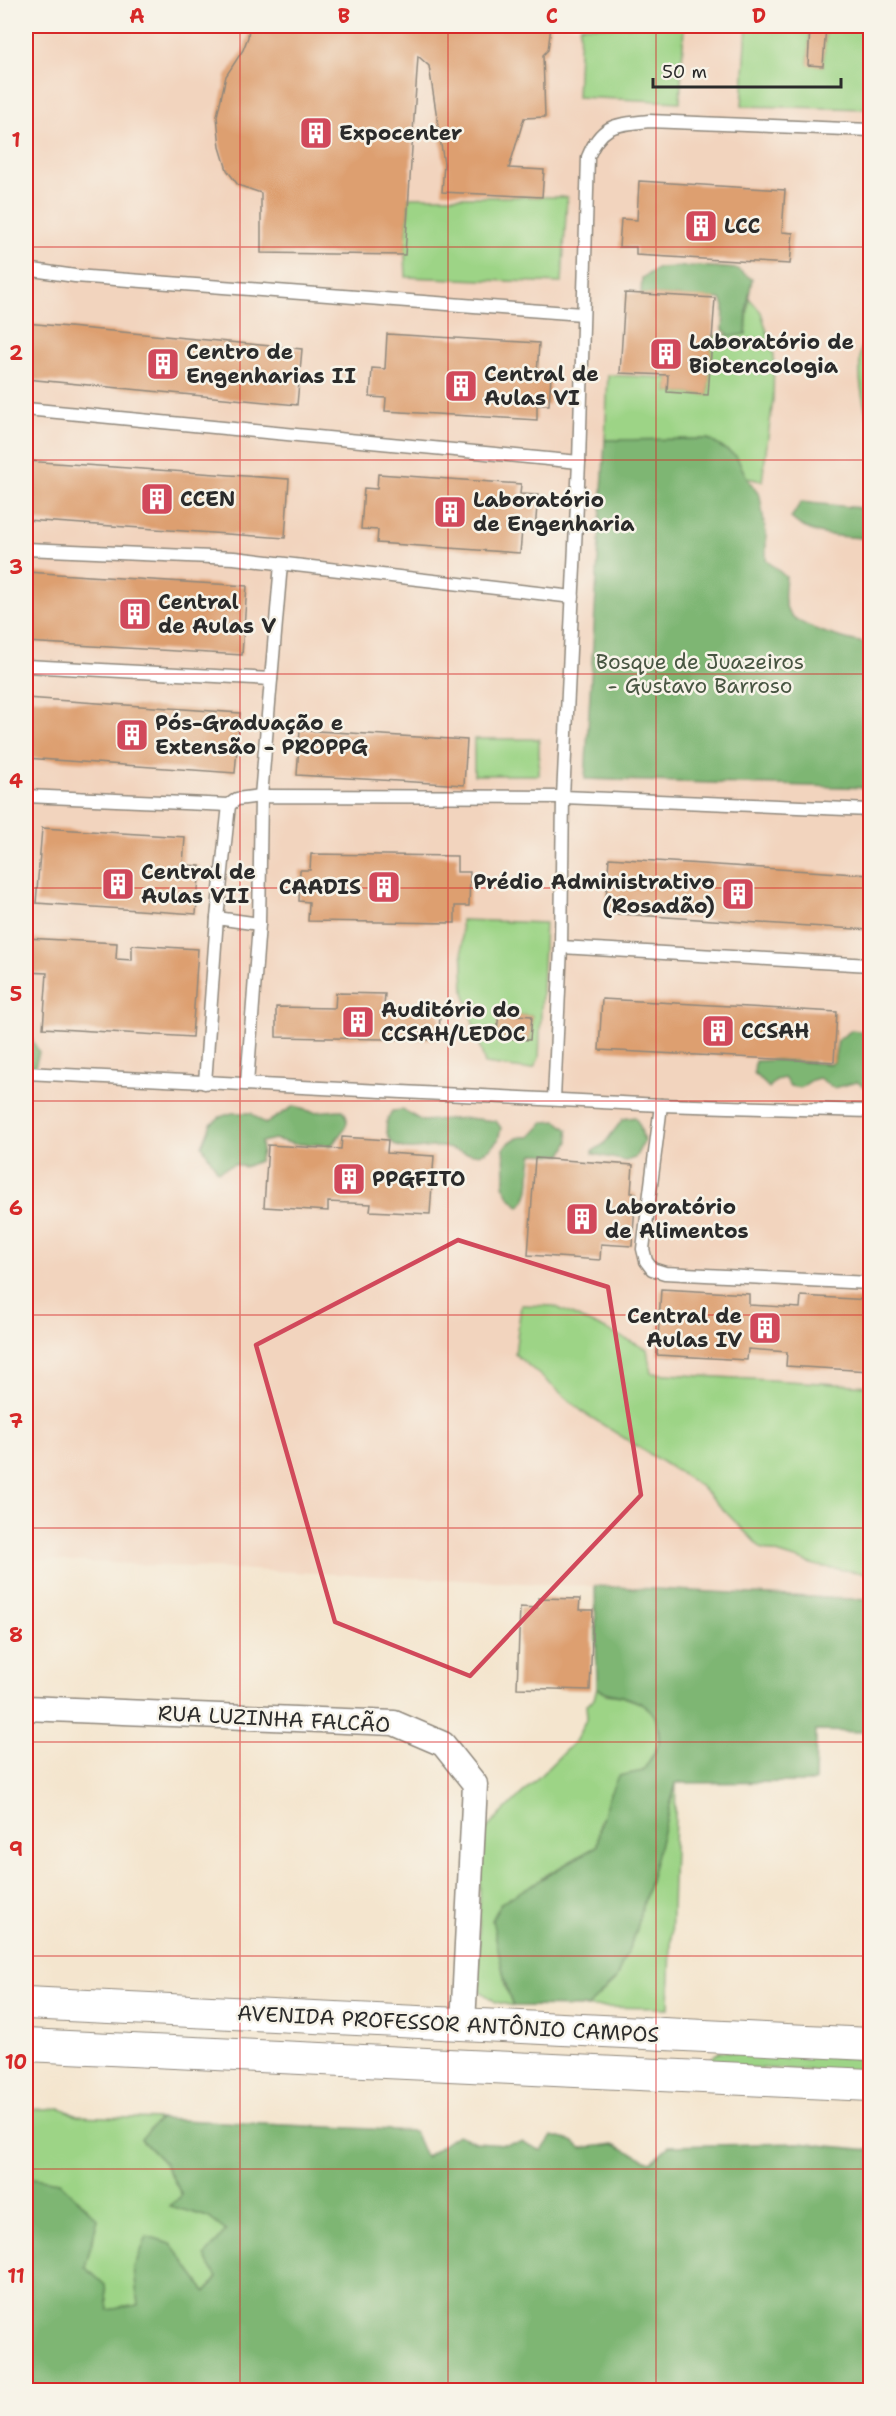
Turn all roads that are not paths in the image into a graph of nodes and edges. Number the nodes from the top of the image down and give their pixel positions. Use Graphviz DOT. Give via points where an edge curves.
graph roads {
  1 [pos="870,130"];
  2 [pos="26,269"];
  3 [pos="582,314"];
  4 [pos="26,409"];
  5 [pos="579,462"];
  6 [pos="26,549"];
  7 [pos="281,564"];
  8 [pos="573,597"];
  9 [pos="26,666"];
  10 [pos="271,679"];
  11 [pos="26,796"];
  12 [pos="261,796"];
  13 [pos="563,797"];
  14 [pos="229,805"];
  15 [pos="870,810"];
  16 [pos="218,918"];
  17 [pos="259,924"];
  18 [pos="561,947"];
  19 [pos="870,965"];
  20 [pos="26,1073"];
  21 [pos="205,1083"];
  22 [pos="247,1084"];
  23 [pos="554,1099"];
  24 [pos="661,1105"];
  25 [pos="870,1111"];
  26 [pos="870,1283"];
  27 [pos="26,1708"];
  28 [pos="26,2003"];
  29 [pos="464,2024"];
  30 [pos="522,2026"];
  31 [pos="590,2031"];
  32 [pos="870,2044"];
  33 [pos="26,2045"];
  34 [pos="518,2068"];
  35 [pos="583,2072"];
  36 [pos="870,2085"];
  1 -- 3 [label="lane" via="649,121 607,128 594,142 588,157"];
  2 -- 3 [label="lane" via="86,277"];
  3 -- 5 [label="lane"];
  4 -- 5 [label="lane"];
  5 -- 8 [label="lane"];
  6 -- 7 [label="lane" via="234,558"];
  7 -- 8 [label="lane"];
  7 -- 10 [label="lane"];
  8 -- 13 [label="lane"];
  9 -- 10 [label="lane"];
  10 -- 12 [label="lane"];
  11 -- 14 [label="lane"];
  12 -- 13 [label="lane"];
  12 -- 14 [label="lane" via="237,799"];
  12 -- 17 [label="lane"];
  13 -- 15 [label="lane"];
  13 -- 18 [label="lane"];
  14 -- 16 [label="lane"];
  16 -- 17 [label="lane"];
  16 -- 21 [label="lane"];
  17 -- 22 [label="lane"];
  18 -- 19 [label="lane"];
  18 -- 23 [label="lane"];
  20 -- 21 [label="lane"];
  21 -- 22 [label="lane"];
  22 -- 23 [label="lane"];
  23 -- 24 [label="lane"];
  24 -- 25 [label="lane"];
  24 -- 26 [label="lane" via="643,1250 652,1269 665,1273"];
  27 -- 29 [label="street, RUA LUZINHA FALCÃO" via="394,1723 443,1744 475,1784"];
  28 -- 29 [label="street, AVENIDA PROFESSOR ANTÔNIO CAMPOS"];
  29 -- 30 [label="street, AVENIDA PROFESSOR ANTÔNIO CAMPOS"];
  30 -- 31 [label="street, AVENIDA PROFESSOR ANTÔNIO CAMPOS"];
  30 -- 34 [label="street"];
  31 -- 32 [label="street, AVENIDA PROFESSOR ANTÔNIO CAMPOS"];
  31 -- 35 [label="street"];
  33 -- 34 [label="street, AVENIDA PROFESSOR ANTÔNIO CAMPOS"];
  34 -- 35 [label="street, AVENIDA PROFESSOR ANTÔNIO CAMPOS"];
  35 -- 36 [label="street, AVENIDA PROFESSOR ANTÔNIO CAMPOS"];
}
